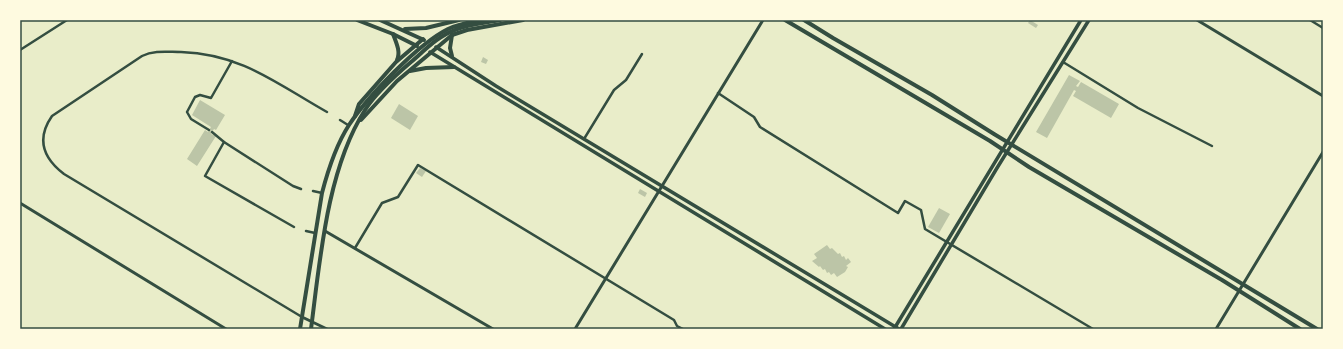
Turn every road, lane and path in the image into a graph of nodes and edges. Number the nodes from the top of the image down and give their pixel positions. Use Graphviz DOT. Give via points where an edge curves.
graph roads {
  1 [pos="67,20"];
  2 [pos="357,20"];
  3 [pos="380,20"];
  4 [pos="459,20"];
  5 [pos="483,20"];
  6 [pos="500,20"];
  7 [pos="523,20"];
  8 [pos="763,20"];
  9 [pos="785,20"];
  10 [pos="804,20"];
  11 [pos="1081,20"];
  12 [pos="1089,20"];
  13 [pos="1197,20"];
  14 [pos="1310,20"];
  15 [pos="445,22"];
  16 [pos="1323,28"];
  17 [pos="403,29"];
  18 [pos="393,34"];
  19 [pos="452,35"];
  20 [pos="423,39"];
  21 [pos="416,45"];
  22 [pos="436,47"];
  23 [pos="423,49"];
  24 [pos="20,50"];
  25 [pos="430,52"];
  26 [pos="642,54"];
  27 [pos="452,56"];
  28 [pos="232,61"];
  29 [pos="396,62"];
  30 [pos="1063,62"];
  31 [pos="454,67"];
  32 [pos="408,72"];
  33 [pos="718,93"];
  34 [pos="1323,96"];
  35 [pos="364,108"];
  36 [pos="327,112"];
  37 [pos="354,118"];
  38 [pos="340,120"];
  39 [pos="360,122"];
  40 [pos="349,126"];
  41 [pos="209,130"];
  42 [pos="212,132"];
  43 [pos="584,140"];
  44 [pos="224,142"];
  45 [pos="1006,142"];
  46 [pos="1011,144"];
  47 [pos="1212,146"];
  48 [pos="1002,149"];
  49 [pos="1007,152"];
  50 [pos="1323,152"];
  51 [pos="662,187"];
  52 [pos="301,189"];
  53 [pos="313,191"];
  54 [pos="659,192"];
  55 [pos="322,193"];
  56 [pos="20,203"];
  57 [pos="294,227"];
  58 [pos="306,231"];
  59 [pos="325,231"];
  60 [pos="315,233"];
  61 [pos="946,242"];
  62 [pos="952,245"];
  63 [pos="355,248"];
  64 [pos="606,278"];
  65 [pos="1242,284"];
  66 [pos="1238,291"];
  67 [pos="302,318"];
  68 [pos="312,321"];
  69 [pos="897,328"];
  70 [pos="226,329"];
  71 [pos="300,329"];
  72 [pos="311,329"];
  73 [pos="327,329"];
  74 [pos="493,329"];
  75 [pos="575,329"];
  76 [pos="682,329"];
  77 [pos="885,329"];
  78 [pos="1093,329"];
  79 [pos="1216,329"];
  80 [pos="1300,329"];
  81 [pos="1317,329"];
  1 -- 24 [label="street"];
  2 -- 18 [label="main road"];
  3 -- 17 [label="main road"];
  4 -- 15 [label="main road"];
  5 -- 23 [label="main road" via="448,29"];
  6 -- 23 [label="main road" via="455,30"];
  7 -- 19 [label="main road"];
  8 -- 33 [label="street"];
  9 -- 48 [label="main road"];
  10 -- 45 [label="main road"];
  11 -- 45 [label="main road"];
  12 -- 30 [label="main road"];
  13 -- 34 [label="street"];
  14 -- 16 [label="street"];
  15 -- 17 [label="main road" via="426,28"];
  15 -- 19 [label="main road" via="445,29"];
  17 -- 20 [label="main road"];
  18 -- 21 [label="main road"];
  18 -- 29 [label="main road" via="399,50"];
  19 -- 22 [label="main road"];
  19 -- 27 [label="main road"];
  20 -- 21 [label="main road"];
  20 -- 22 [label="main road"];
  21 -- 25 [label="main road"];
  21 -- 29 [label="main road"];
  22 -- 25 [label="main road"];
  22 -- 27 [label="main road"];
  23 -- 35 [label="main road" via="396,71"];
  25 -- 31 [label="main road"];
  25 -- 32 [label="main road"];
  26 -- 43 [label="street" via="626,80 614,90"];
  27 -- 43 [label="main road"];
  28 -- 36 [label="street" via="270,77"];
  28 -- 41 [label="street" via="211,98 200,95 195,97 187,112 191,119"];
  28 -- 67 [label="street" via="203,53 148,53 52,116 44,131 42,142 51,162 64,174"];
  29 -- 32 [label="main road" via="406,64"];
  29 -- 37 [label="main road" via="359,104"];
  30 -- 46 [label="main road"];
  30 -- 47 [label="street" via="1138,108"];
  31 -- 32 [label="main road" via="426,68"];
  31 -- 54 [label="main road"];
  32 -- 39 [label="main road"];
  33 -- 51 [label="street"];
  33 -- 61 [label="street" via="754,117 760,127 898,213 905,201 921,210 925,229"];
  35 -- 37 [label="main road"];
  35 -- 39 [label="main road"];
  37 -- 40 [label="main road"];
  38 -- 40 [label="street"];
  39 -- 59 [label="main road" via="336,179"];
  40 -- 55 [label="main road"];
  42 -- 44 [label="street"];
  43 -- 51 [label="main road"];
  44 -- 52 [label="street"];
  44 -- 57 [label="street" via="205,176"];
  45 -- 46 [label="main road"];
  45 -- 48 [label="main road"];
  46 -- 49 [label="main road"];
  46 -- 65 [label="main road"];
  48 -- 49 [label="main road"];
  48 -- 61 [label="main road"];
  49 -- 62 [label="main road"];
  49 -- 66 [label="main road"];
  50 -- 65 [label="street"];
  51 -- 54 [label="street"];
  51 -- 69 [label="main road"];
  53 -- 55 [label="street"];
  54 -- 64 [label="street"];
  54 -- 77 [label="main road"];
  55 -- 60 [label="main road"];
  56 -- 70 [label="street"];
  58 -- 60 [label="street"];
  59 -- 63 [label="street"];
  59 -- 68 [label="main road"];
  60 -- 67 [label="main road"];
  61 -- 62 [label="street"];
  61 -- 69 [label="main road"];
  62 -- 69 [label="main road"];
  62 -- 78 [label="street"];
  63 -- 64 [label="street" via="382,203 398,197 418,165"];
  63 -- 74 [label="street"];
  64 -- 75 [label="street"];
  64 -- 76 [label="street" via="674,320"];
  65 -- 66 [label="street"];
  65 -- 81 [label="main road"];
  66 -- 79 [label="street"];
  66 -- 80 [label="main road"];
  67 -- 68 [label="street"];
  67 -- 71 [label="main road"];
  68 -- 72 [label="main road"];
  68 -- 73 [label="street"];
}
